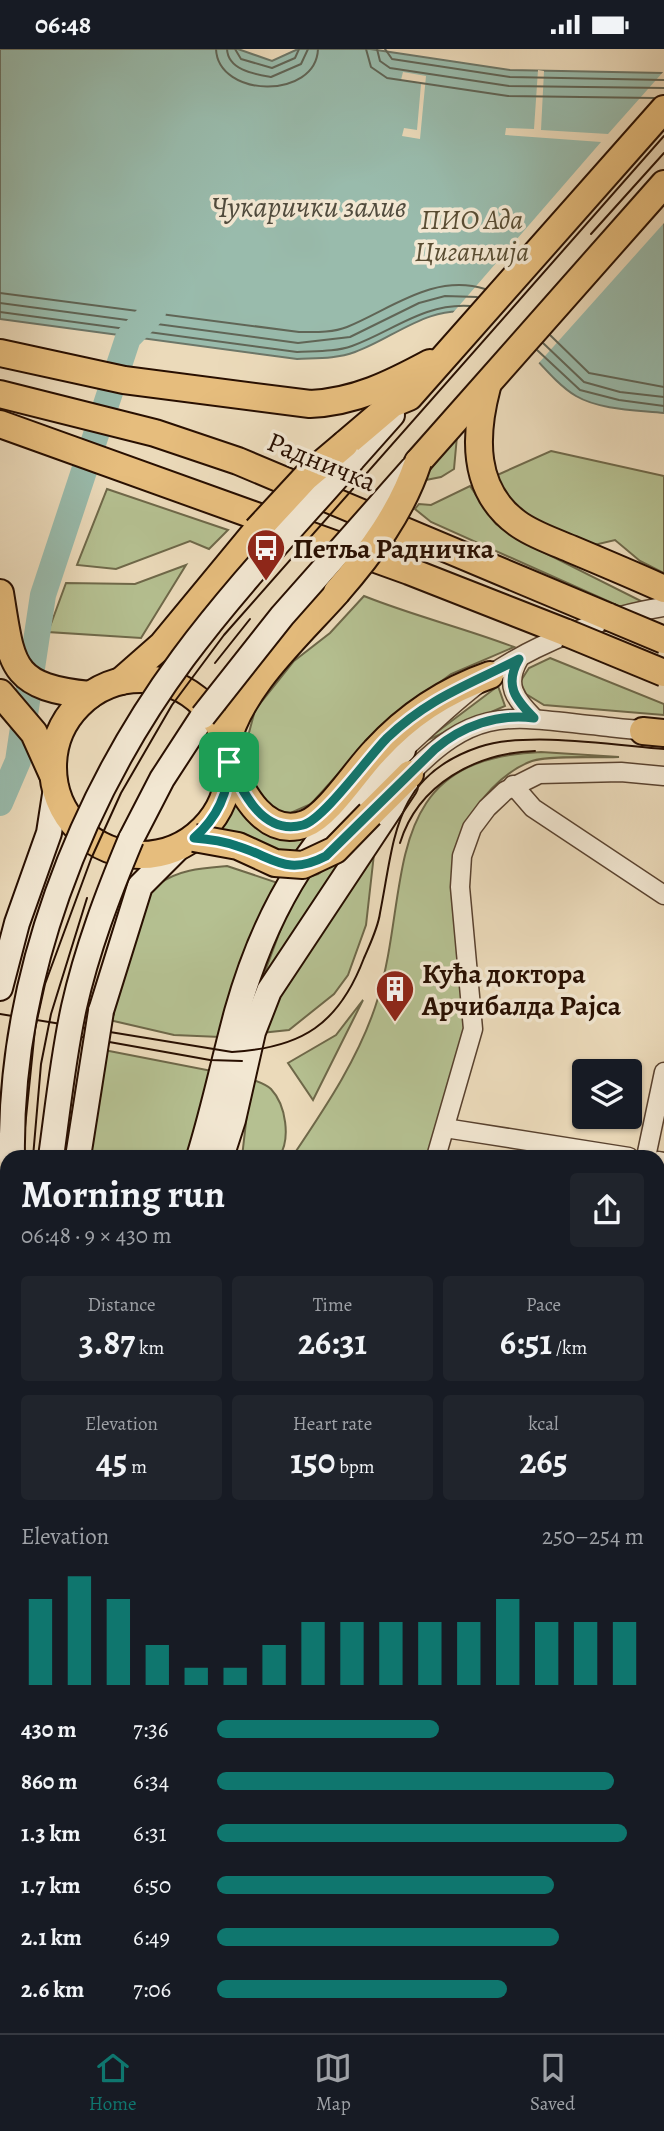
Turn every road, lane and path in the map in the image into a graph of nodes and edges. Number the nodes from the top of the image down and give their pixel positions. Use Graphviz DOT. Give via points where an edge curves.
graph roads {
  1 [pos="664,109"];
  2 [pos="664,184"];
  3 [pos="0,352"];
  4 [pos="447,355"];
  5 [pos="488,382"];
  6 [pos="0,394"];
  7 [pos="409,397"];
  8 [pos="0,424"];
  9 [pos="418,461"];
  10 [pos="664,589"];
  11 [pos="0,593"];
  12 [pos="664,607"];
  13 [pos="565,636"];
  14 [pos="664,640"];
  15 [pos="525,656"];
  16 [pos="664,673"];
  17 [pos="490,674"];
  18 [pos="121,681"];
  19 [pos="0,693"];
  20 [pos="90,695"];
  21 [pos="527,717"];
  22 [pos="657,731"];
  23 [pos="227,754"];
  24 [pos="400,754"];
  25 [pos="664,776"];
  26 [pos="55,783"];
  27 [pos="513,785"];
  28 [pos="187,842"];
  29 [pos="664,895"];
  30 [pos="0,988"];
  31 [pos="664,1072"];
  32 [pos="233,1120"];
  33 [pos="445,1128"];
  34 [pos="12,1150"];
  35 [pos="52,1150"];
  36 [pos="79,1150"];
  37 [pos="201,1150"];
  38 [pos="223,1150"];
  39 [pos="235,1150"];
  40 [pos="438,1150"];
  41 [pos="585,1150"];
  42 [pos="647,1150"];
  1 -- 4 [label="main road"];
  2 -- 5 [label="main road"];
  3 -- 4 [label="main road" via="124,380 310,404 373,392"];
  4 -- 7 [label="main road"];
  5 -- 9 [label="main road"];
  5 -- 10 [label="main road" via="478,425 478,454 486,485 505,512 534,533"];
  6 -- 14 [label="main road, Радничка, bridge" via="155,433 238,461"];
  7 -- 18 [label="main road, bridge" via="392,404 306,477 162,645"];
  7 -- 34 [label="main road, bridge" via="231,597 160,691 120,758 58,894 36,966 17,1068"];
  8 -- 13 [label="main road, bridge" via="217,500"];
  9 -- 23 [label="main road, bridge" via="408,492 371,552 254,690 234,722"];
  9 -- 35 [label="main road, bridge" via="255,648 177,754 131,839 80,980"];
  11 -- 20 [label="main road" via="9,648 20,671 39,686"];
  12 -- 13 [label="street" via="617,617"];
  13 -- 15 [label="street"];
  13 -- 16 [label="main road, bridge"];
  15 -- 17 [label="street"];
  15 -- 21 [label="street" via="511,678 512,691"];
  17 -- 24 [label="main road" via="437,698"];
  18 -- 20 [label="main road"];
  18 -- 23 [label="main road, bridge" via="151,680 180,688 209,712"];
  19 -- 26 [label="main road" via="34,733"];
  20 -- 26 [label="main road" via="74,709 59,736"];
  21 -- 22 [label="street"];
  21 -- 24 [label="street" via="490,720 435,749"];
  23 -- 24 [label="main road" via="242,792 255,809 272,821 298,826"];
  23 -- 28 [label="main road" via="227,784 221,804 209,823"];
  24 -- 28 [label="main road, bridge" via="370,814 326,856 303,865 275,863 238,846"];
  24 -- 32 [label="main road" via="390,812 269,991 247,1052"];
  24 -- 37 [label="main road" via="321,835 279,904 243,993"];
  25 -- 27 [label="street" via="553,772"];
  26 -- 28 [label="main road, bridge" via="76,826 104,847 139,855"];
  26 -- 30 [label="main road" via="49,833"];
  27 -- 29 [label="street" via="533,809"];
  27 -- 33 [label="street" via="478,818 462,856 462,911 474,1022"];
  28 -- 36 [label="main road, bridge" via="140,886 121,940 97,1027"];
  31 -- 42 [label="street"];
  32 -- 38 [label="main road"];
  32 -- 39 [label="main road"];
  33 -- 40 [label="street"];
  33 -- 41 [label="street"];
}
